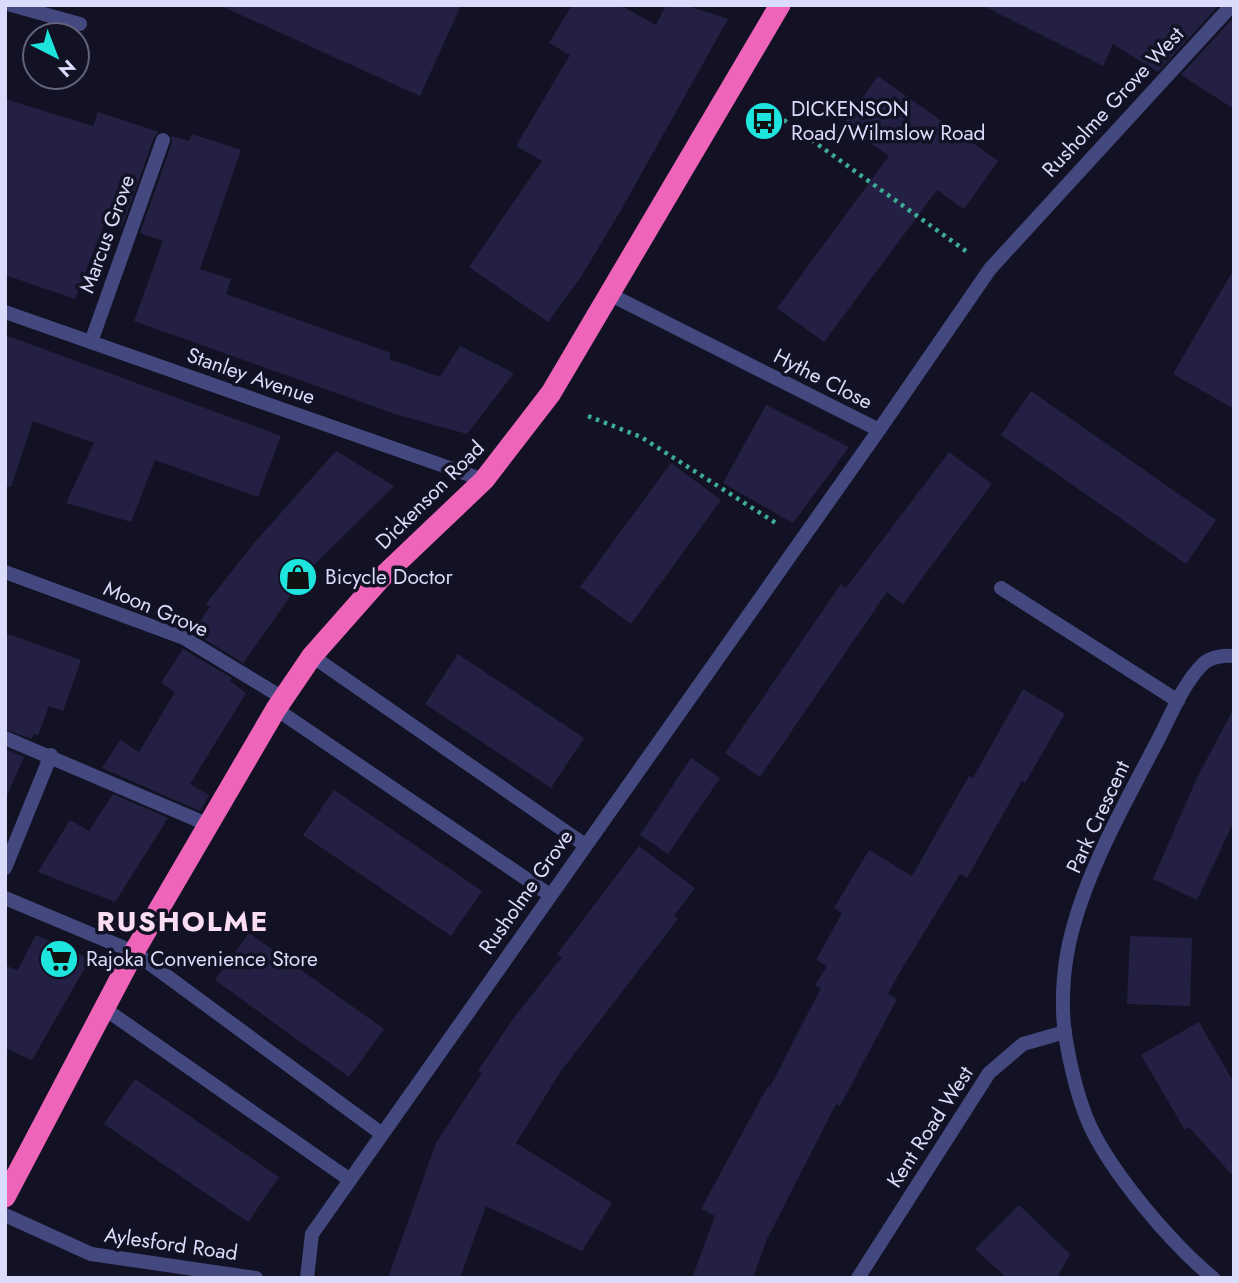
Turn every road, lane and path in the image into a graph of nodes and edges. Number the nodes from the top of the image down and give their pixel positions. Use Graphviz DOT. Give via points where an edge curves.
graph roads {
  1 [pos="11,5"];
  2 [pos="780,5"];
  3 [pos="1232,5"];
  4 [pos="69,21"];
  5 [pos="770,110"];
  6 [pos="163,140"];
  7 [pos="990,269"];
  8 [pos="611,295"];
  9 [pos="5,312"];
  10 [pos="91,342"];
  11 [pos="589,416"];
  12 [pos="879,430"];
  13 [pos="484,480"];
  14 [pos="801,539"];
  15 [pos="5,572"];
  16 [pos="1001,588"];
  17 [pos="312,656"];
  18 [pos="1234,656"];
  19 [pos="1178,701"];
  20 [pos="280,703"];
  21 [pos="5,738"];
  22 [pos="51,755"];
  23 [pos="209,825"];
  24 [pos="585,845"];
  25 [pos="5,868"];
  26 [pos="550,895"];
  27 [pos="5,898"];
  28 [pos="134,952"];
  29 [pos="105,1009"];
  30 [pos="1065,1032"];
  31 [pos="382,1134"];
  32 [pos="350,1180"];
  33 [pos="5,1197"];
  34 [pos="5,1215"];
  35 [pos="256,1278"];
  36 [pos="307,1278"];
  37 [pos="858,1278"];
  38 [pos="1213,1278"];
  1 -- 4 [label="street"];
  2 -- 8 [label="highway, Dickenson Road"];
  3 -- 7 [label="street, Rusholme Grove West"];
  5 -- 7 [label="path"];
  6 -- 10 [label="street, Marcus Grove"];
  7 -- 12 [label="street, Hythe Close"];
  8 -- 12 [label="street, Hythe Close"];
  8 -- 13 [label="highway, Dickenson Road" via="551,393"];
  9 -- 10 [label="street, Stanley Avenue"];
  10 -- 13 [label="street, Stanley Avenue"];
  11 -- 14 [label="path" via="641,437"];
  12 -- 14 [label="street, Rusholme Grove"];
  13 -- 17 [label="highway, Dickenson Road" via="380,579"];
  14 -- 24 [label="street, Rusholme Grove"];
  15 -- 20 [label="street, Moon Grove" via="184,638"];
  16 -- 19 [label="street"];
  17 -- 20 [label="highway, Dickenson Road"];
  17 -- 24 [label="street"];
  18 -- 19 [label="street, Park Crescent" via="1206,661"];
  19 -- 30 [label="street, Park Crescent" via="1095,869 1069,943 1063,987"];
  20 -- 23 [label="highway, Dickenson Road"];
  20 -- 26 [label="street, Moon Grove"];
  21 -- 22 [label="street"];
  22 -- 23 [label="street"];
  22 -- 25 [label="street"];
  23 -- 28 [label="highway, Dickenson Road"];
  24 -- 26 [label="street, Rusholme Grove"];
  26 -- 31 [label="street, Rusholme Grove"];
  27 -- 28 [label="street"];
  28 -- 29 [label="highway, Dickenson Road"];
  28 -- 31 [label="street"];
  29 -- 32 [label="street"];
  29 -- 33 [label="highway, Dickenson Road"];
  30 -- 37 [label="street, Kent Road West" via="1023,1044 989,1073"];
  30 -- 38 [label="street, Park Crescent" via="1078,1097 1091,1128 1149,1211"];
  31 -- 32 [label="street, Rusholme Grove"];
  32 -- 36 [label="street, Rusholme Grove" via="312,1234"];
  34 -- 35 [label="street, Aylesford Road" via="91,1254"];
}
